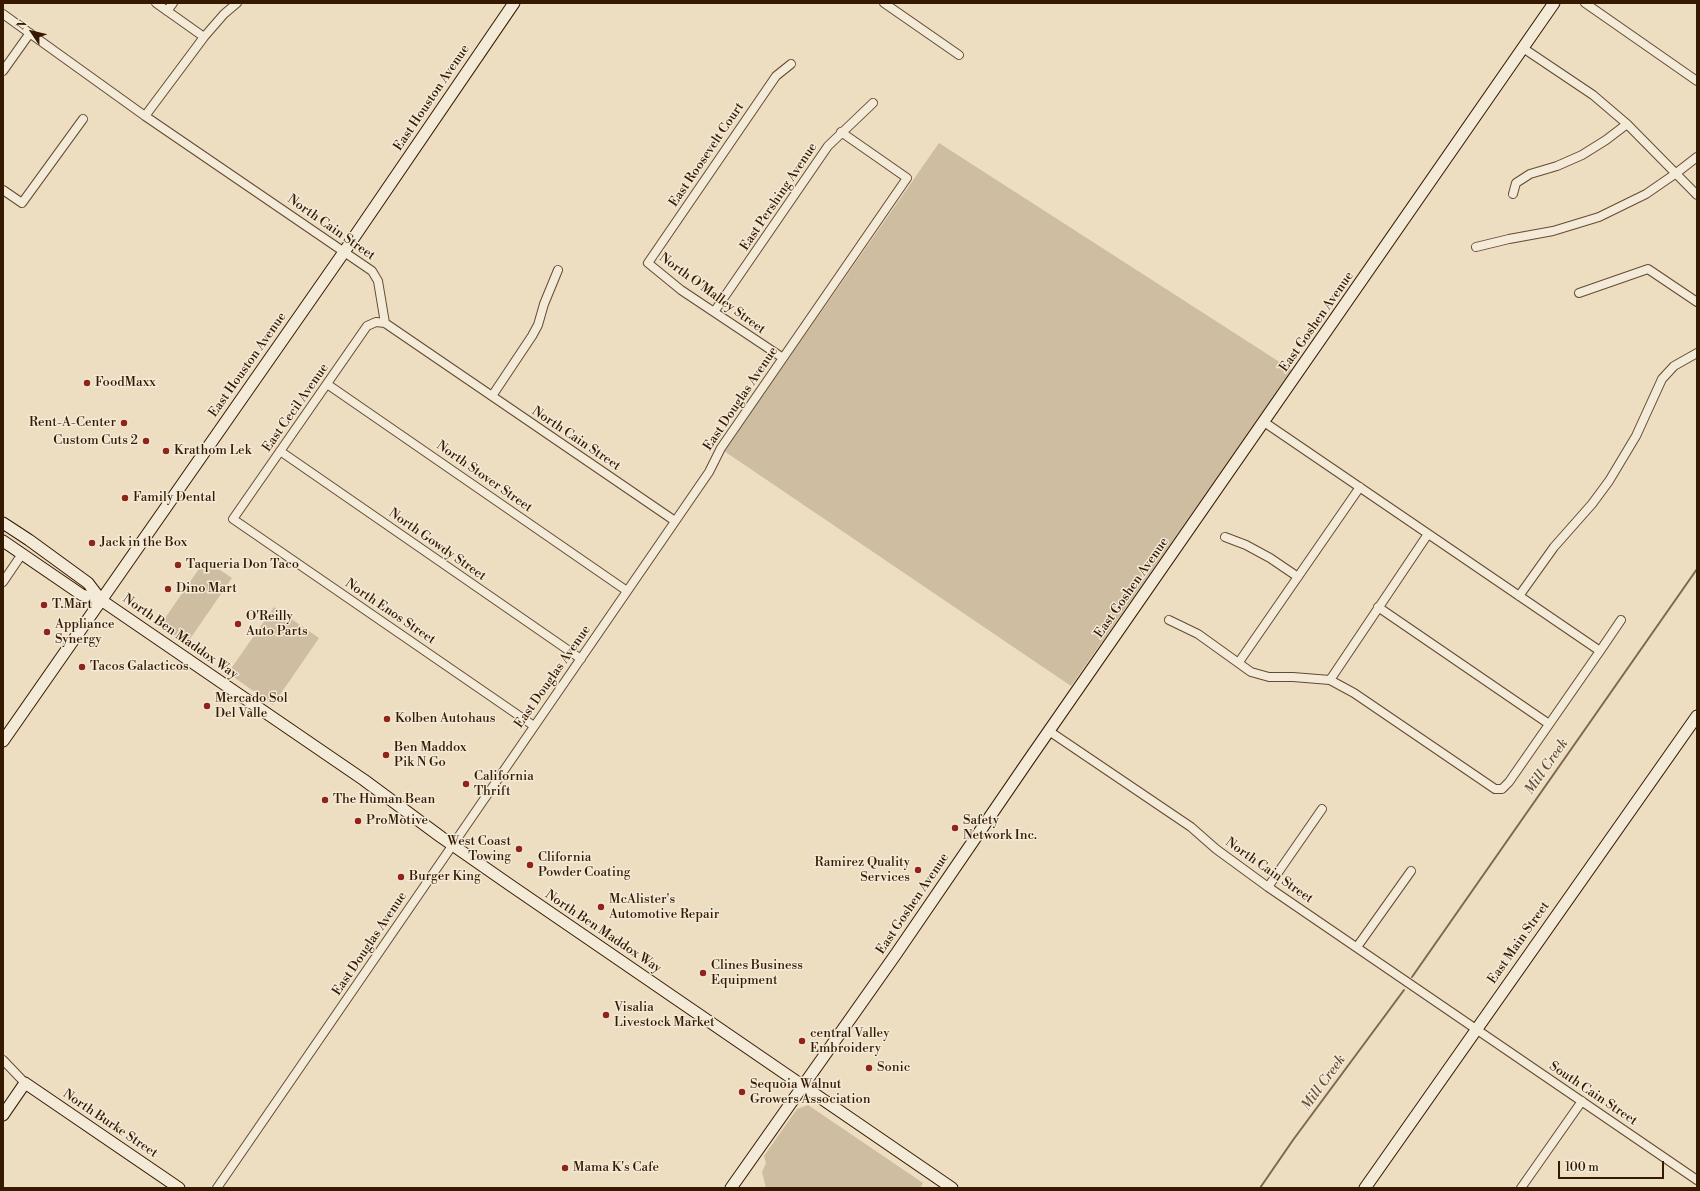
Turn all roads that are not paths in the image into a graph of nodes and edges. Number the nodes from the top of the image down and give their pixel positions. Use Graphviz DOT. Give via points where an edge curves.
graph roads {
  1 [pos="156,3"];
  2 [pos="173,3"];
  3 [pos="237,3"];
  4 [pos="514,3"];
  5 [pos="884,3"];
  6 [pos="1554,3"];
  7 [pos="1585,3"];
  8 [pos="167,11"];
  9 [pos="3,14"];
  10 [pos="30,33"];
  11 [pos="204,37"];
  12 [pos="1523,48"];
  13 [pos="959,55"];
  14 [pos="791,64"];
  15 [pos="3,71"];
  16 [pos="1697,81"];
  17 [pos="873,103"];
  18 [pos="145,116"];
  19 [pos="83,119"];
  20 [pos="1627,124"];
  21 [pos="842,132"];
  22 [pos="1697,157"];
  23 [pos="1675,174"];
  24 [pos="3,190"];
  25 [pos="1513,194"];
  26 [pos="1697,195"];
  27 [pos="1476,247"];
  28 [pos="344,252"];
  29 [pos="648,263"];
  30 [pos="558,270"];
  31 [pos="1579,293"];
  32 [pos="1697,302"];
  33 [pos="714,312"];
  34 [pos="385,323"];
  35 [pos="1697,352"];
  36 [pos="783,358"];
  37 [pos="327,384"];
  38 [pos="492,396"];
  39 [pos="1264,422"];
  40 [pos="280,451"];
  41 [pos="1360,487"];
  42 [pos="233,519"];
  43 [pos="675,521"];
  44 [pos="3,523"];
  45 [pos="1428,534"];
  46 [pos="1225,537"];
  47 [pos="3,541"];
  48 [pos="22,554"];
  49 [pos="1298,578"];
  50 [pos="3,582"];
  51 [pos="627,590"];
  52 [pos="1518,596"];
  53 [pos="101,600"];
  54 [pos="1378,607"];
  55 [pos="1169,620"];
  56 [pos="1621,620"];
  57 [pos="1600,651"];
  58 [pos="580,659"];
  59 [pos="1239,662"];
  60 [pos="1330,680"];
  61 [pos="1697,716"];
  62 [pos="1549,724"];
  63 [pos="534,726"];
  64 [pos="1049,731"];
  65 [pos="3,741"];
  66 [pos="1322,809"];
  67 [pos="452,845"];
  68 [pos="1411,871"];
  69 [pos="1268,887"];
  70 [pos="1357,947"];
  71 [pos="1476,1029"];
  72 [pos="3,1060"];
  73 [pos="25,1083"];
  74 [pos="803,1085"];
  75 [pos="1582,1101"];
  76 [pos="3,1115"];
  77 [pos="1697,1180"];
  78 [pos="179,1188"];
  79 [pos="217,1188"];
  80 [pos="731,1188"];
  81 [pos="952,1188"];
  82 [pos="1365,1188"];
  83 [pos="1521,1188"];
  1 -- 8 [label="street"];
  2 -- 8 [label="street"];
  3 -- 11 [label="street"];
  4 -- 28 [label="street, East Houston Avenue"];
  5 -- 13 [label="street"];
  6 -- 12 [label="street, East Goshen Avenue"];
  7 -- 16 [label="street"];
  8 -- 11 [label="street"];
  9 -- 10 [label="street, North Cain Street"];
  10 -- 15 [label="street"];
  10 -- 18 [label="street, North Cain Street"];
  11 -- 18 [label="street"];
  12 -- 20 [label="street" via="1593,95"];
  12 -- 39 [label="street, East Goshen Avenue"];
  14 -- 29 [label="street, East Roosevelt Court" via="776,76"];
  17 -- 21 [label="street, East Pershing Avenue"];
  18 -- 28 [label="street, North Cain Street"];
  19 -- 24 [label="street" via="22,203"];
  20 -- 23 [label="street"];
  20 -- 25 [label="street" via="1582,155 1530,174 1516,183"];
  21 -- 33 [label="street, East Pershing Avenue" via="828,146"];
  21 -- 36 [label="street, East Douglas Avenue" via="907,178"];
  22 -- 23 [label="street"];
  23 -- 26 [label="street"];
  23 -- 27 [label="street" via="1646,194 1599,217 1553,231"];
  28 -- 34 [label="street, North Cain Street" via="377,277"];
  28 -- 53 [label="street, East Houston Avenue"];
  29 -- 33 [label="street, North O'Malley Street" via="681,290"];
  30 -- 38 [label="street" via="535,330"];
  31 -- 32 [label="street" via="1648,269"];
  33 -- 36 [label="street, North O'Malley Street"];
  34 -- 37 [label="street, East Cecil Avenue" via="376,322 367,326"];
  34 -- 38 [label="street, North Cain Street"];
  35 -- 52 [label="street" via="1674,366 1662,379 1636,436 1609,481 1554,547"];
  36 -- 43 [label="street, East Douglas Avenue"];
  37 -- 40 [label="street, East Cecil Avenue"];
  37 -- 51 [label="street, North Stover Street"];
  38 -- 43 [label="street, North Cain Street"];
  39 -- 41 [label="street"];
  39 -- 64 [label="street, East Goshen Avenue"];
  40 -- 42 [label="street, East Cecil Avenue"];
  40 -- 58 [label="street, North Gowdy Street"];
  41 -- 45 [label="street"];
  41 -- 49 [label="street"];
  42 -- 63 [label="street, North Enos Street"];
  43 -- 51 [label="street, East Douglas Avenue"];
  44 -- 53 [label="street, North Ben Maddox Way" via="88,583"];
  45 -- 52 [label="street"];
  45 -- 54 [label="street"];
  46 -- 49 [label="street" via="1258,552"];
  47 -- 48 [label="street, North Ben Maddox Way"];
  48 -- 50 [label="street"];
  48 -- 53 [label="street, North Ben Maddox Way" via="82,595"];
  49 -- 59 [label="street"];
  51 -- 58 [label="street, East Douglas Avenue"];
  52 -- 57 [label="street"];
  53 -- 65 [label="street, East Houston Avenue"];
  53 -- 67 [label="street, North Ben Maddox Way" via="368,783"];
  54 -- 60 [label="street"];
  54 -- 62 [label="street"];
  55 -- 59 [label="street" via="1198,634"];
  56 -- 57 [label="street"];
  57 -- 62 [label="street"];
  58 -- 63 [label="street, East Douglas Avenue"];
  59 -- 60 [label="street" via="1252,672 1269,677"];
  60 -- 62 [label="street" via="1354,693 1495,789 1502,790 1509,782"];
  61 -- 71 [label="street, East Main Street"];
  63 -- 67 [label="street, East Douglas Avenue"];
  64 -- 69 [label="street, North Cain Street" via="1191,827"];
  64 -- 74 [label="street, East Goshen Avenue" via="884,972"];
  66 -- 69 [label="street"];
  67 -- 74 [label="street, North Ben Maddox Way"];
  67 -- 79 [label="street, East Douglas Avenue"];
  68 -- 70 [label="street"];
  69 -- 70 [label="street, North Cain Street"];
  70 -- 71 [label="street, North Cain Street"];
  71 -- 75 [label="street, South Cain Street"];
  71 -- 82 [label="street, East Main Street"];
  72 -- 73 [label="street"];
  73 -- 76 [label="street"];
  73 -- 78 [label="street, North Burke Street"];
  74 -- 80 [label="street, East Goshen Avenue"];
  74 -- 81 [label="street, North Ben Maddox Way"];
  75 -- 77 [label="street, South Cain Street"];
  75 -- 83 [label="street"];
}
